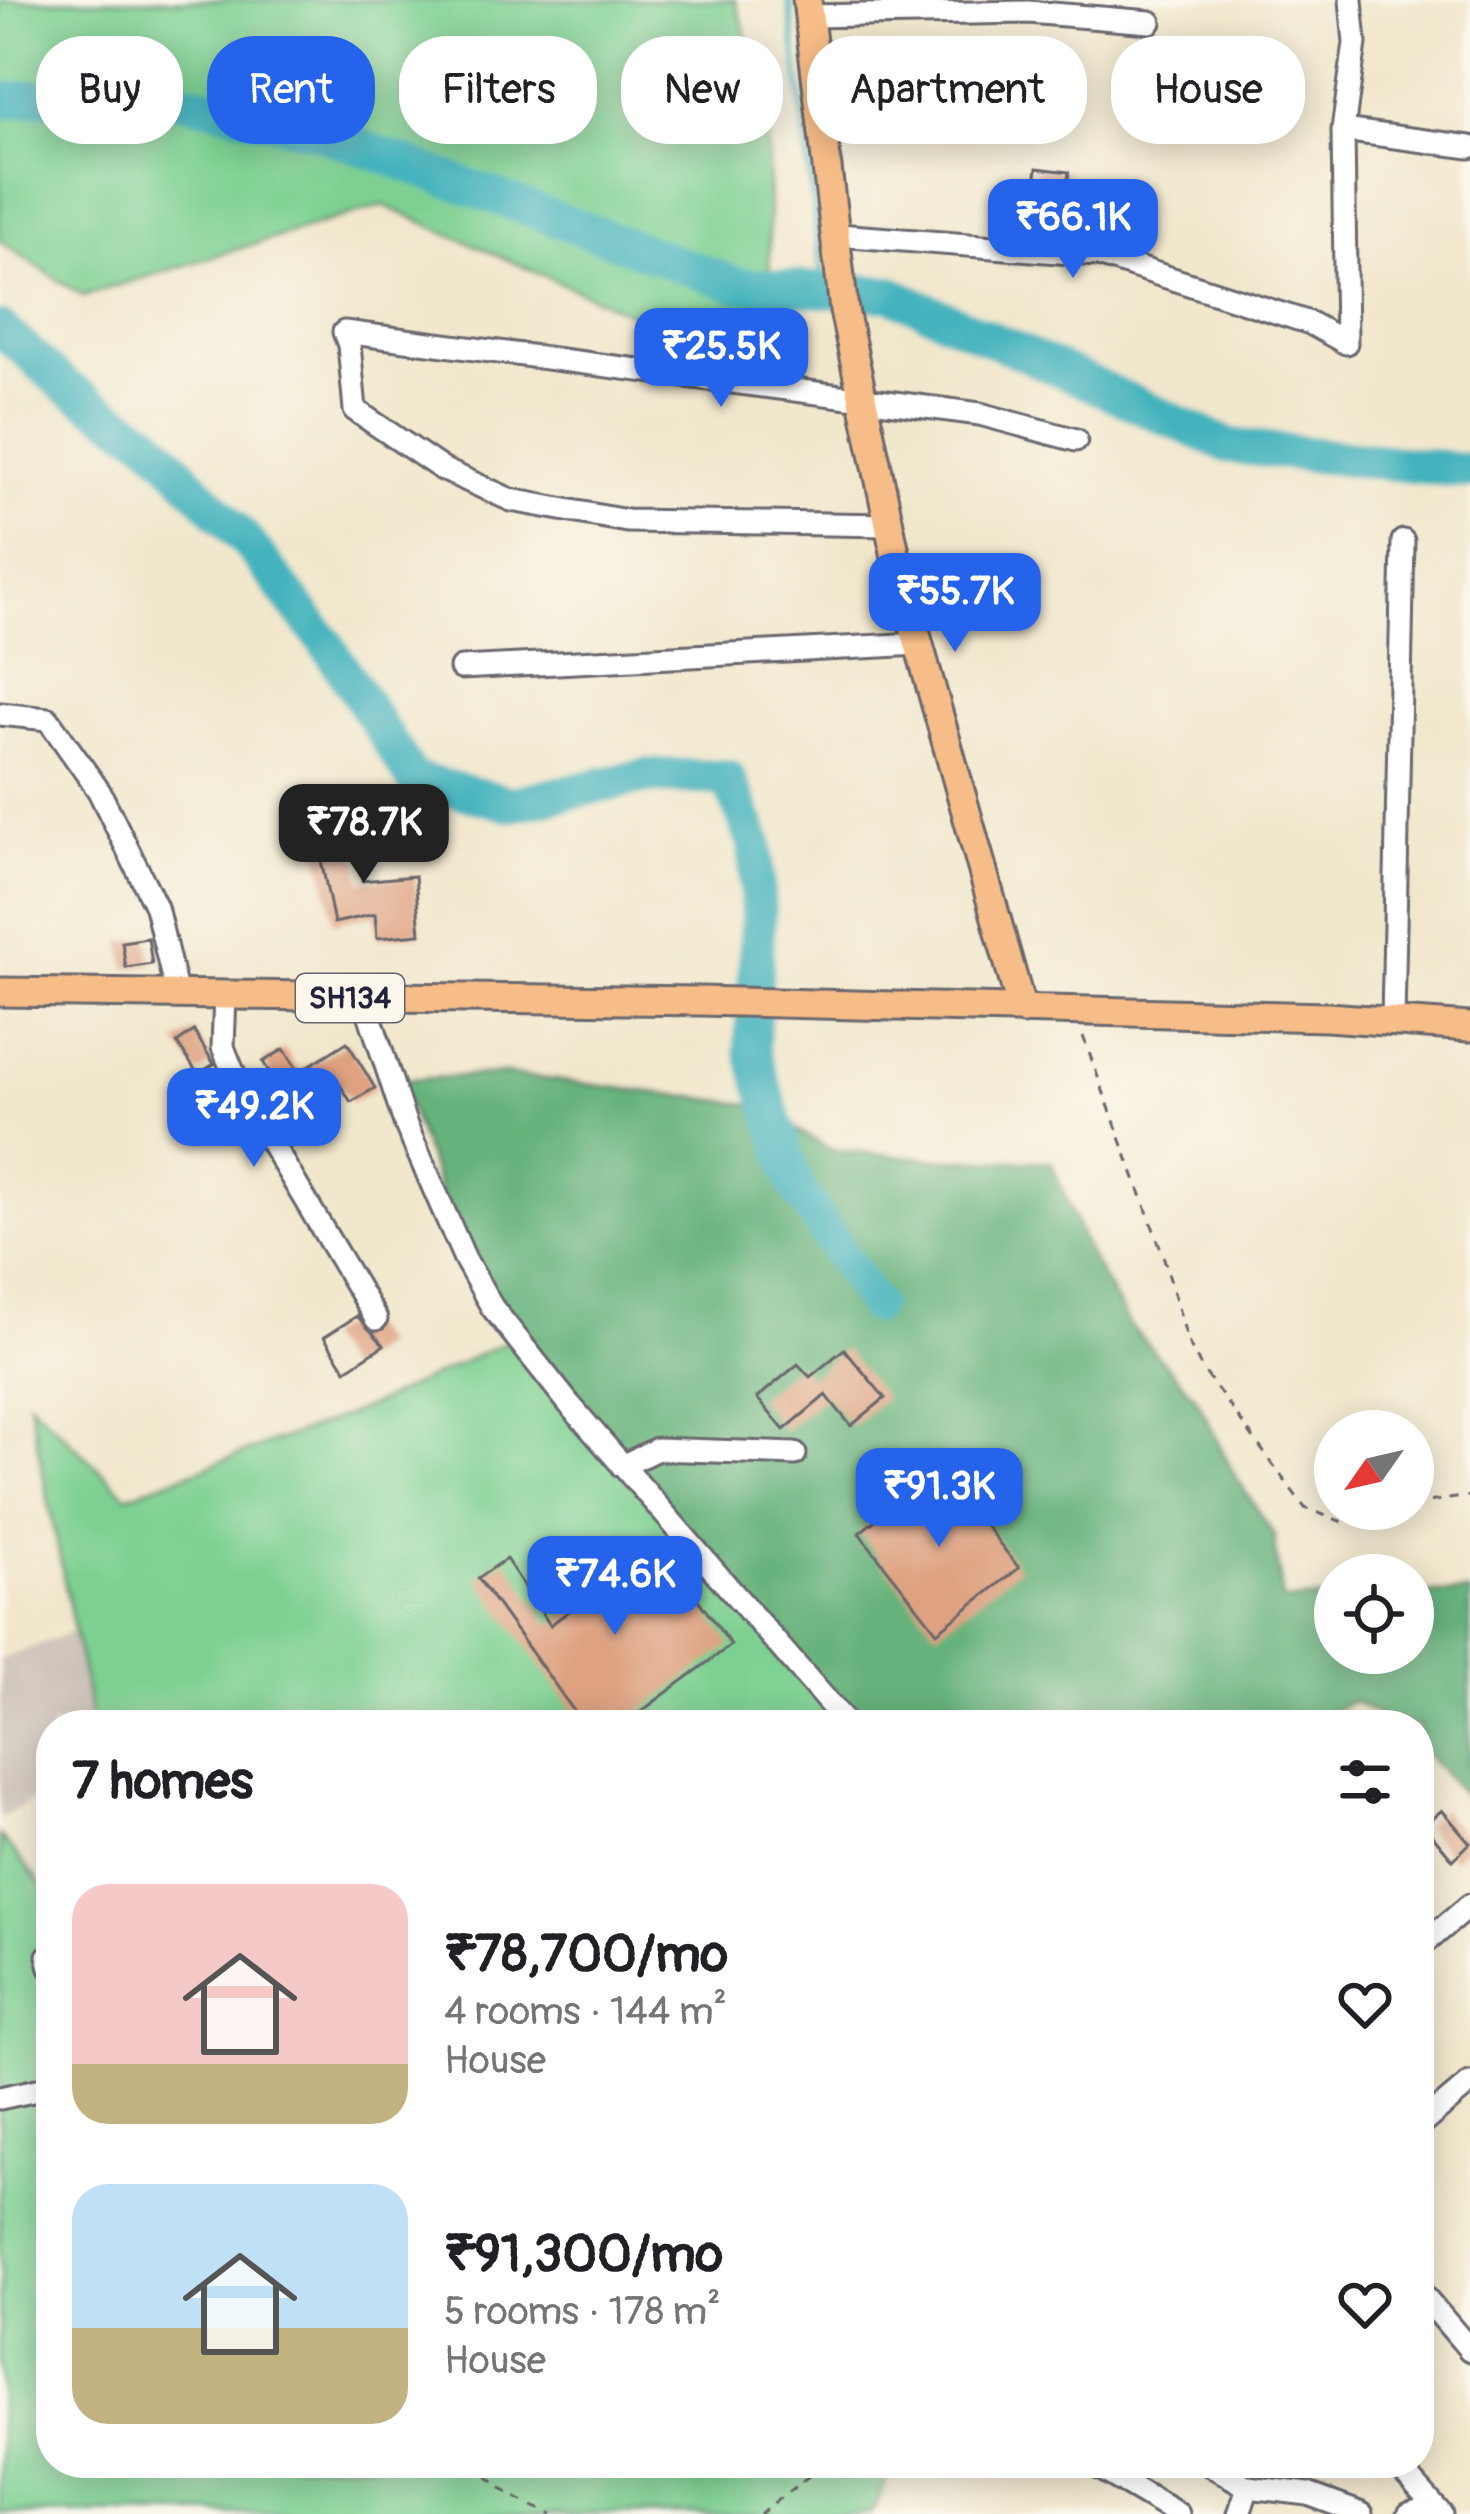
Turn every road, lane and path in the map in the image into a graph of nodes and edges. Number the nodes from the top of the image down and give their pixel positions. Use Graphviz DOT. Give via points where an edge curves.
graph roads {
  1 [pos="1351,0"];
  2 [pos="808,8"];
  3 [pos="1150,22"];
  4 [pos="1343,130"];
  5 [pos="825,144"];
  6 [pos="1470,147"];
  7 [pos="838,235"];
  8 [pos="864,402"];
  9 [pos="1076,440"];
  10 [pos="890,525"];
  11 [pos="1403,541"];
  12 [pos="920,644"];
  13 [pos="461,668"];
  14 [pos="0,713"];
  15 [pos="0,992"];
  16 [pos="177,995"];
  17 [pos="225,996"];
  18 [pos="364,998"];
  19 [pos="1022,1010"];
  20 [pos="1075,1012"];
  21 [pos="1394,1021"];
  22 [pos="1470,1028"];
  23 [pos="376,1319"];
  24 [pos="795,1454"];
  25 [pos="622,1466"];
  26 [pos="1470,1496"];
  27 [pos="1434,1501"];
  28 [pos="1314,1511"];
  29 [pos="835,1710"];
  30 [pos="1470,1905"];
  31 [pos="1434,1935"];
  32 [pos="1470,2084"];
  33 [pos="36,2090"];
  34 [pos="0,2098"];
  35 [pos="1434,2114"];
  36 [pos="1434,2308"];
  37 [pos="1470,2350"];
  38 [pos="488,2478"];
  39 [pos="806,2478"];
  40 [pos="1117,2478"];
  41 [pos="1233,2478"];
  42 [pos="1409,2478"];
  43 [pos="1248,2487"];
  44 [pos="1437,2510"];
  45 [pos="552,2514"];
  46 [pos="759,2514"];
  47 [pos="1178,2514"];
  48 [pos="1239,2514"];
  49 [pos="1362,2514"];
  50 [pos="1409,2514"];
  1 -- 4 [label="street" via="1355,43"];
  2 -- 3 [label="street"];
  4 -- 6 [label="street"];
  4 -- 7 [label="street" via="1346,344 1310,322 1098,255"];
  5 -- 7 [label="main road"];
  7 -- 8 [label="main road"];
  8 -- 9 [label="street" via="980,414"];
  8 -- 10 [label="main road"];
  8 -- 10 [label="street" via="344,332 355,410 442,469 511,500 627,521"];
  10 -- 12 [label="main road"];
  11 -- 21 [label="street"];
  12 -- 13 [label="street"];
  12 -- 19 [label="main road"];
  14 -- 16 [label="street" via="48,719 99,791 156,907"];
  15 -- 16 [label="main road, SH134"];
  16 -- 17 [label="main road, SH134"];
  17 -- 18 [label="main road, SH134"];
  17 -- 23 [label="street" via="223,1047 241,1092"];
  18 -- 19 [label="main road, SH134"];
  18 -- 25 [label="street" via="405,1123 465,1259 492,1307"];
  19 -- 20 [label="main road, SH134"];
  20 -- 21 [label="main road, SH134"];
  20 -- 28 [label="path" via="1188,1342"];
  21 -- 22 [label="main road, SH134"];
  24 -- 25 [label="street" via="657,1449"];
  25 -- 29 [label="street"];
  26 -- 27 [label="path"];
  30 -- 31 [label="street"];
  32 -- 35 [label="street"];
  33 -- 34 [label="street"];
  36 -- 37 [label="street"];
  38 -- 45 [label="path"];
  39 -- 46 [label="path"];
  40 -- 47 [label="street"];
  41 -- 43 [label="street"];
  42 -- 44 [label="street"];
  43 -- 48 [label="street"];
  43 -- 49 [label="street" via="1308,2494"];
  44 -- 50 [label="street"];
}
